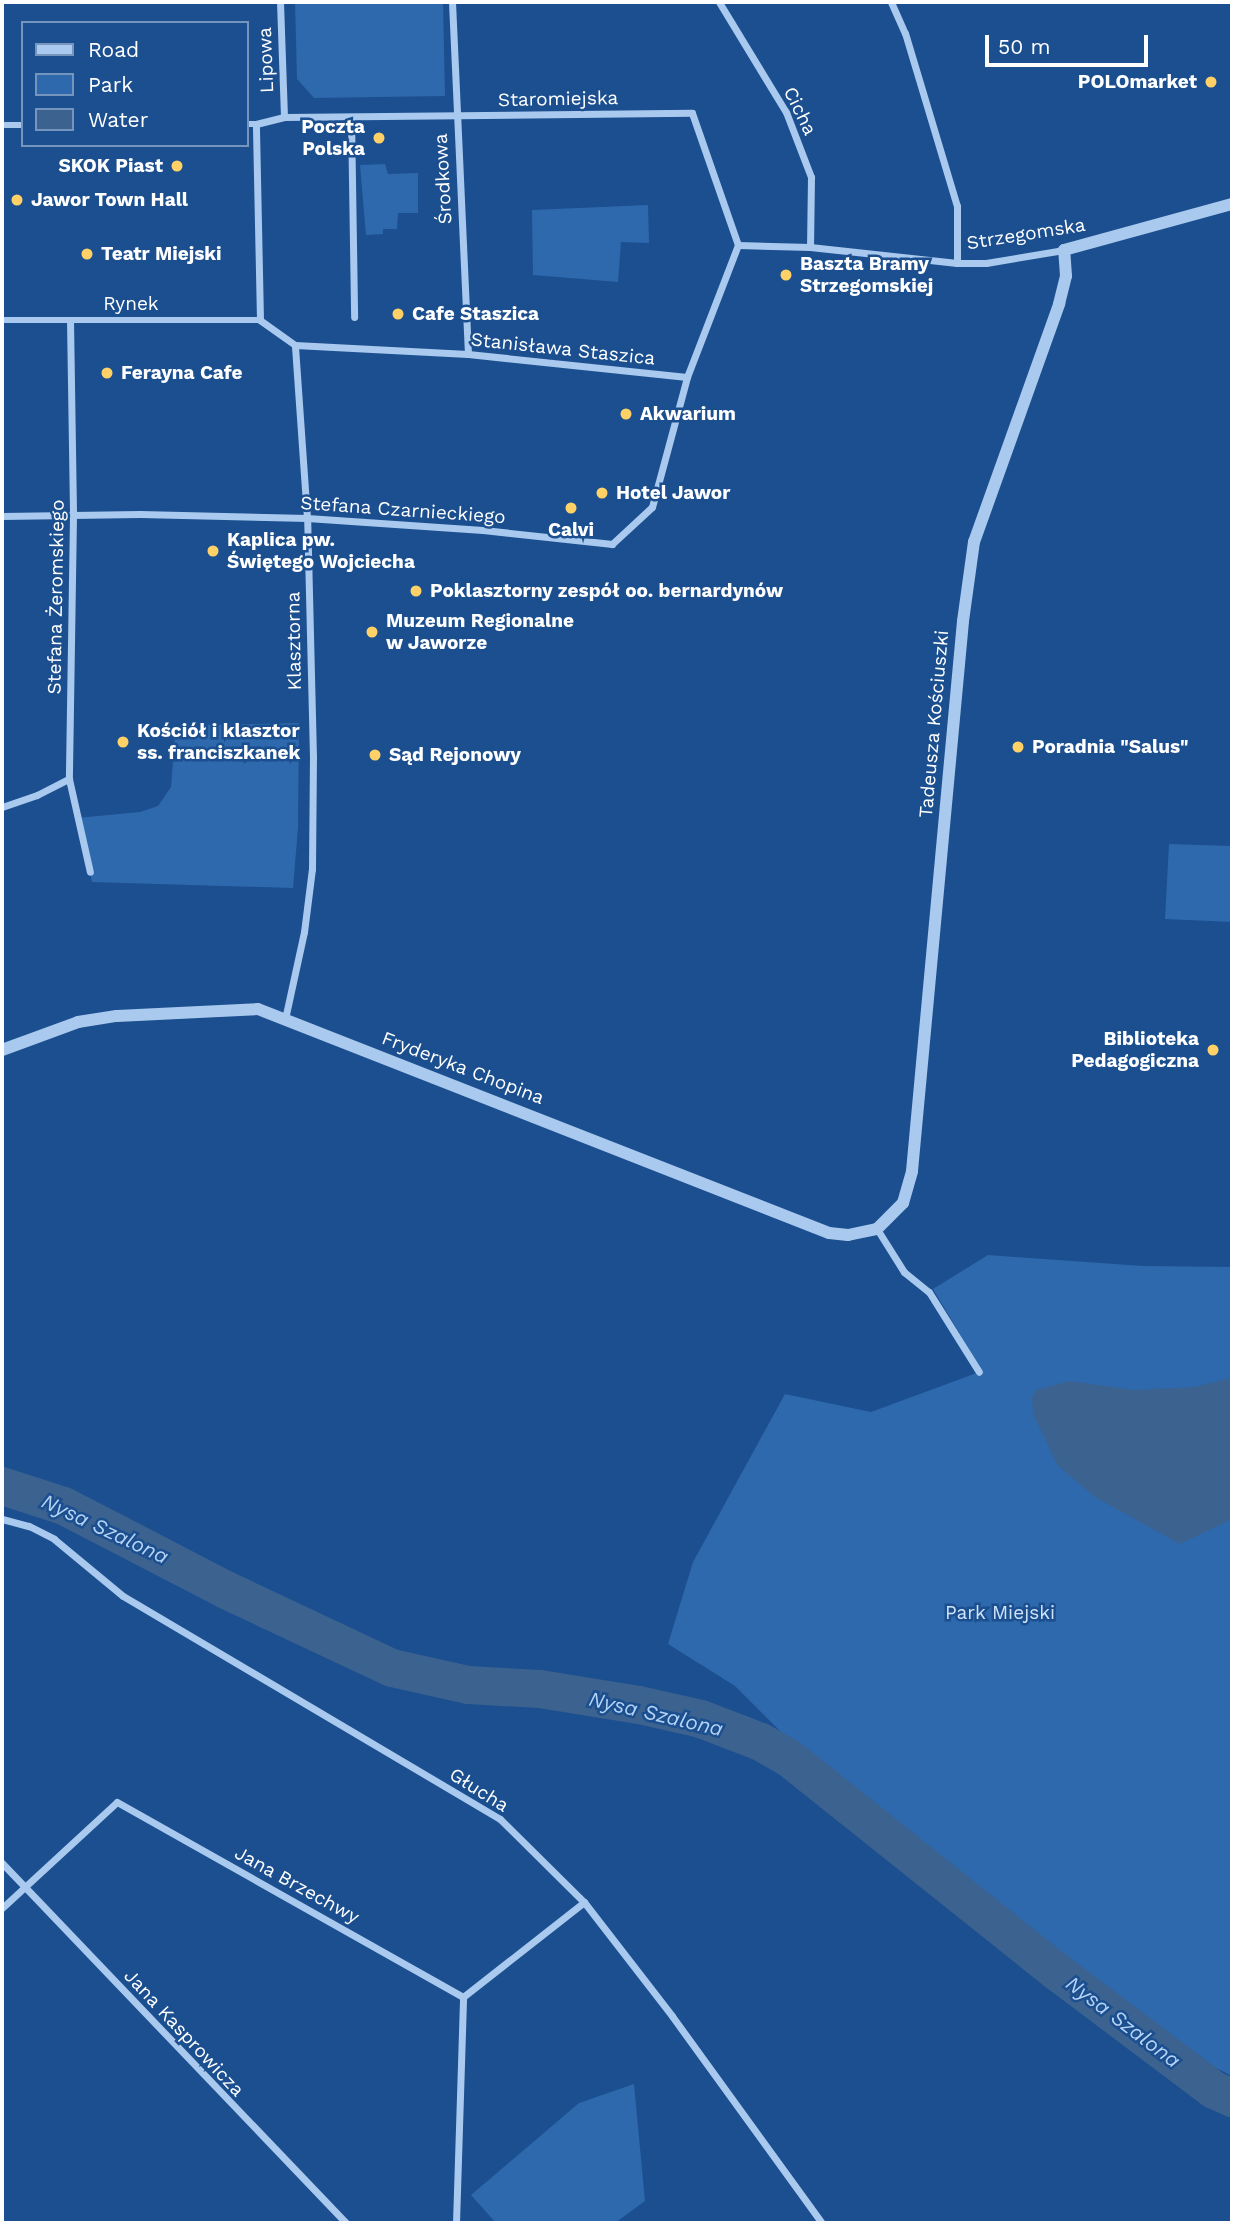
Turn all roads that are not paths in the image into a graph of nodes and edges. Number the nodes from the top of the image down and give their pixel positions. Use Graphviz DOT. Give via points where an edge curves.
graph roads {
  1 [pos="280,2"];
  2 [pos="452,2"];
  3 [pos="719,2"];
  4 [pos="891,2"];
  5 [pos="456,115"];
  6 [pos="284,117"];
  7 [pos="351,117"];
  8 [pos="251,124"];
  9 [pos="2,125"];
  10 [pos="21,125"];
  11 [pos="1232,204"];
  12 [pos="738,246"];
  13 [pos="810,247"];
  14 [pos="1064,250"];
  15 [pos="957,264"];
  16 [pos="354,317"];
  17 [pos="2,320"];
  18 [pos="70,320"];
  19 [pos="260,320"];
  20 [pos="295,345"];
  21 [pos="468,354"];
  22 [pos="687,377"];
  23 [pos="2,516"];
  24 [pos="74,516"];
  25 [pos="307,518"];
  26 [pos="69,779"];
  27 [pos="2,807"];
  28 [pos="90,872"];
  29 [pos="285,1019"];
  30 [pos="2,1050"];
  31 [pos="896,1212"];
  32 [pos="877,1228"];
  33 [pos="979,1372"];
  34 [pos="2,1519"];
  35 [pos="2,1863"];
  36 [pos="25,1886"];
  37 [pos="584,1902"];
  38 [pos="2,1908"];
  39 [pos="463,1997"];
  40 [pos="346,2223"];
  41 [pos="456,2223"];
  42 [pos="822,2223"];
  1 -- 6 [label="street, Lipowa"];
  2 -- 5 [label="street, Środkowa"];
  3 -- 13 [label="street, Cicha" via="786,112 811,177"];
  4 -- 15 [label="street" via="905,33 957,206"];
  5 -- 7 [label="street, Staromiejska"];
  5 -- 12 [label="street, Staromiejska" via="692,113"];
  5 -- 21 [label="street, Środkowa"];
  6 -- 7 [label="street, Staromiejska"];
  6 -- 8 [label="street"];
  7 -- 16 [label="street"];
  8 -- 19 [label="street"];
  9 -- 10 [label="street"];
  11 -- 14 [label="street, Strzegomska"];
  12 -- 13 [label="street, Strzegomska"];
  12 -- 22 [label="street"];
  13 -- 15 [label="street, Strzegomska"];
  14 -- 15 [label="street, Strzegomska"];
  14 -- 31 [label="street, Tadeusza Kościuszki" via="1066,276 1059,304 982,512 970,564 912,1171"];
  17 -- 18 [label="street, Rynek"];
  18 -- 19 [label="street, Rynek"];
  18 -- 24 [label="street, Stefana Żeromskiego"];
  19 -- 20 [label="street"];
  20 -- 21 [label="street, Stanisława Staszica"];
  20 -- 25 [label="street, Klasztorna"];
  21 -- 22 [label="street, Stanisława Staszica"];
  22 -- 25 [label="street, Stefana Czarnieckiego" via="652,507 612,544"];
  23 -- 24 [label="street, Stefana Czarnieckiego"];
  24 -- 25 [label="street, Stefana Czarnieckiego"];
  24 -- 26 [label="street, Stefana Żeromskiego"];
  25 -- 29 [label="street, Klasztorna" via="312,869"];
  26 -- 27 [label="street"];
  26 -- 28 [label="street, Stefana Żeromskiego"];
  29 -- 30 [label="street, Fryderyka Chopina" via="249,1009 117,1016 78,1022"];
  29 -- 32 [label="street, Fryderyka Chopina" via="829,1233 848,1235"];
  31 -- 32 [label="street, Fryderyka Chopina"];
  32 -- 33 [label="street" via="904,1272 929,1292"];
  34 -- 37 [label="street, Głucha" via="54,1539 124,1596 500,1819"];
  35 -- 36 [label="street, Jana Kasprowicza"];
  36 -- 38 [label="street, Jana Brzechwy"];
  36 -- 39 [label="street, Jana Brzechwy" via="117,1802"];
  36 -- 40 [label="street, Jana Kasprowicza"];
  37 -- 39 [label="street"];
  37 -- 42 [label="street, Głucha"];
  39 -- 41 [label="street"];
}
